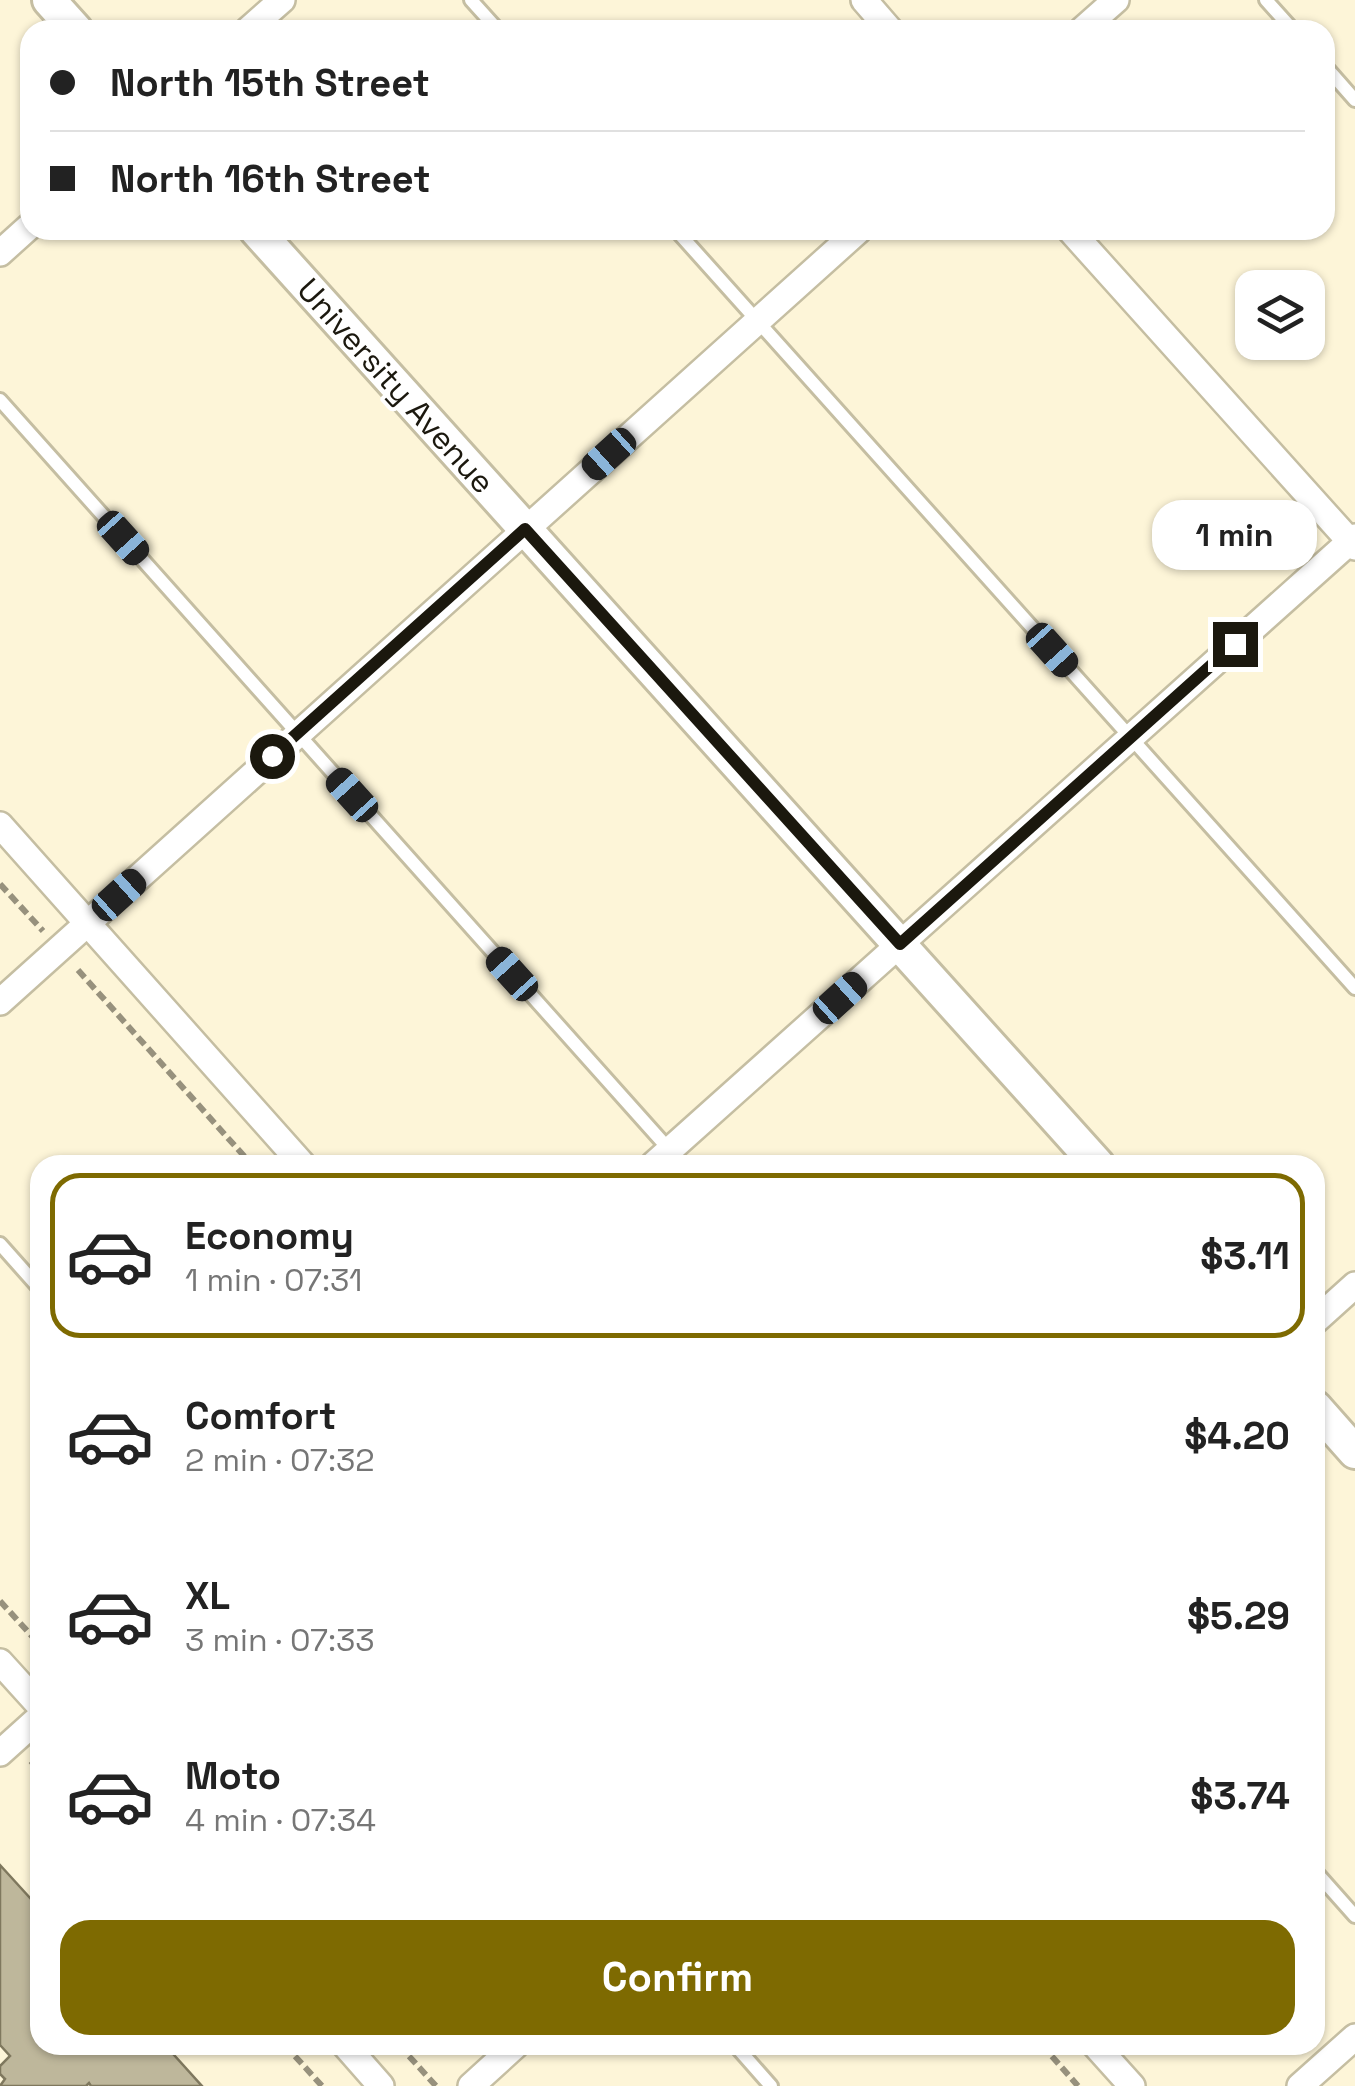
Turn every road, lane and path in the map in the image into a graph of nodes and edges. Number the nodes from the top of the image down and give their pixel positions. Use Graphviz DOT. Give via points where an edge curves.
graph roads {
  1 [pos="49,0"];
  2 [pos="282,0"];
  3 [pos="471,0"];
  4 [pos="864,0"];
  5 [pos="1116,0"];
  6 [pos="1266,0"];
  7 [pos="67,20"];
  8 [pos="259,20"];
  9 [pos="489,20"];
  10 [pos="881,20"];
  11 [pos="1093,20"];
  12 [pos="1284,20"];
  13 [pos="1335,77"];
  14 [pos="1355,100"];
  15 [pos="20,235"];
  16 [pos="265,240"];
  17 [pos="685,240"];
  18 [pos="848,240"];
  19 [pos="1079,240"];
  20 [pos="0,253"];
  21 [pos="758,321"];
  22 [pos="0,400"];
  23 [pos="525,529"];
  24 [pos="1353,542"];
  25 [pos="298,733"];
  26 [pos="1131,738"];
  27 [pos="0,826"];
  28 [pos="0,884"];
  29 [pos="88,923"];
  30 [pos="900,944"];
  31 [pos="59,949"];
  32 [pos="1355,988"];
  33 [pos="0,1002"];
  34 [pos="243,1155"];
  35 [pos="294,1155"];
  36 [pos="665,1155"];
  37 [pos="674,1155"];
  38 [pos="1089,1155"];
  39 [pos="0,1244"];
  40 [pos="30,1278"];
  41 [pos="1355,1285"];
  42 [pos="1325,1312"];
  43 [pos="1325,1419"];
  44 [pos="1355,1452"];
  45 [pos="0,1600"];
  46 [pos="30,1634"];
  47 [pos="0,1662"];
  48 [pos="30,1695"];
  49 [pos="30,1726"];
  50 [pos="0,1753"];
  51 [pos="1325,1882"];
  52 [pos="1355,1916"];
  53 [pos="1355,2037"];
  54 [pos="294,2055"];
  55 [pos="353,2055"];
  56 [pos="408,2055"];
  57 [pos="505,2055"];
  58 [pos="743,2055"];
  59 [pos="1051,2055"];
  60 [pos="1105,2055"];
  61 [pos="322,2086"];
  62 [pos="381,2086"];
  63 [pos="436,2086"];
  64 [pos="471,2086"];
  65 [pos="771,2086"];
  66 [pos="1078,2086"];
  67 [pos="1132,2086"];
  68 [pos="1300,2086"];
  1 -- 7 [label="street"];
  2 -- 8 [label="street"];
  3 -- 9 [label="lane"];
  4 -- 10 [label="street"];
  5 -- 11 [label="street"];
  6 -- 12 [label="lane"];
  13 -- 14 [label="lane"];
  15 -- 20 [label="street"];
  16 -- 23 [label="street, University Avenue"];
  17 -- 21 [label="lane"];
  18 -- 21 [label="street"];
  19 -- 24 [label="street"];
  21 -- 23 [label="street"];
  21 -- 26 [label="lane"];
  22 -- 25 [label="lane"];
  23 -- 25 [label="street"];
  23 -- 30 [label="street, University Avenue"];
  24 -- 26 [label="street"];
  25 -- 29 [label="street"];
  25 -- 36 [label="lane"];
  26 -- 30 [label="street"];
  26 -- 32 [label="lane"];
  27 -- 29 [label="street"];
  28 -- 31 [label="path"];
  29 -- 31 [label="street"];
  29 -- 35 [label="street"];
  30 -- 37 [label="street"];
  30 -- 38 [label="street, University Avenue"];
  31 -- 33 [label="street"];
  31 -- 34 [label="path"];
  39 -- 40 [label="lane"];
  41 -- 42 [label="street"];
  43 -- 44 [label="street"];
  45 -- 46 [label="path"];
  47 -- 48 [label="street"];
  49 -- 50 [label="street"];
  51 -- 52 [label="lane"];
  53 -- 68 [label="street"];
  54 -- 61 [label="path"];
  55 -- 62 [label="street"];
  56 -- 63 [label="path"];
  57 -- 64 [label="street"];
  58 -- 65 [label="lane"];
  59 -- 66 [label="path"];
  60 -- 67 [label="street"];
}
